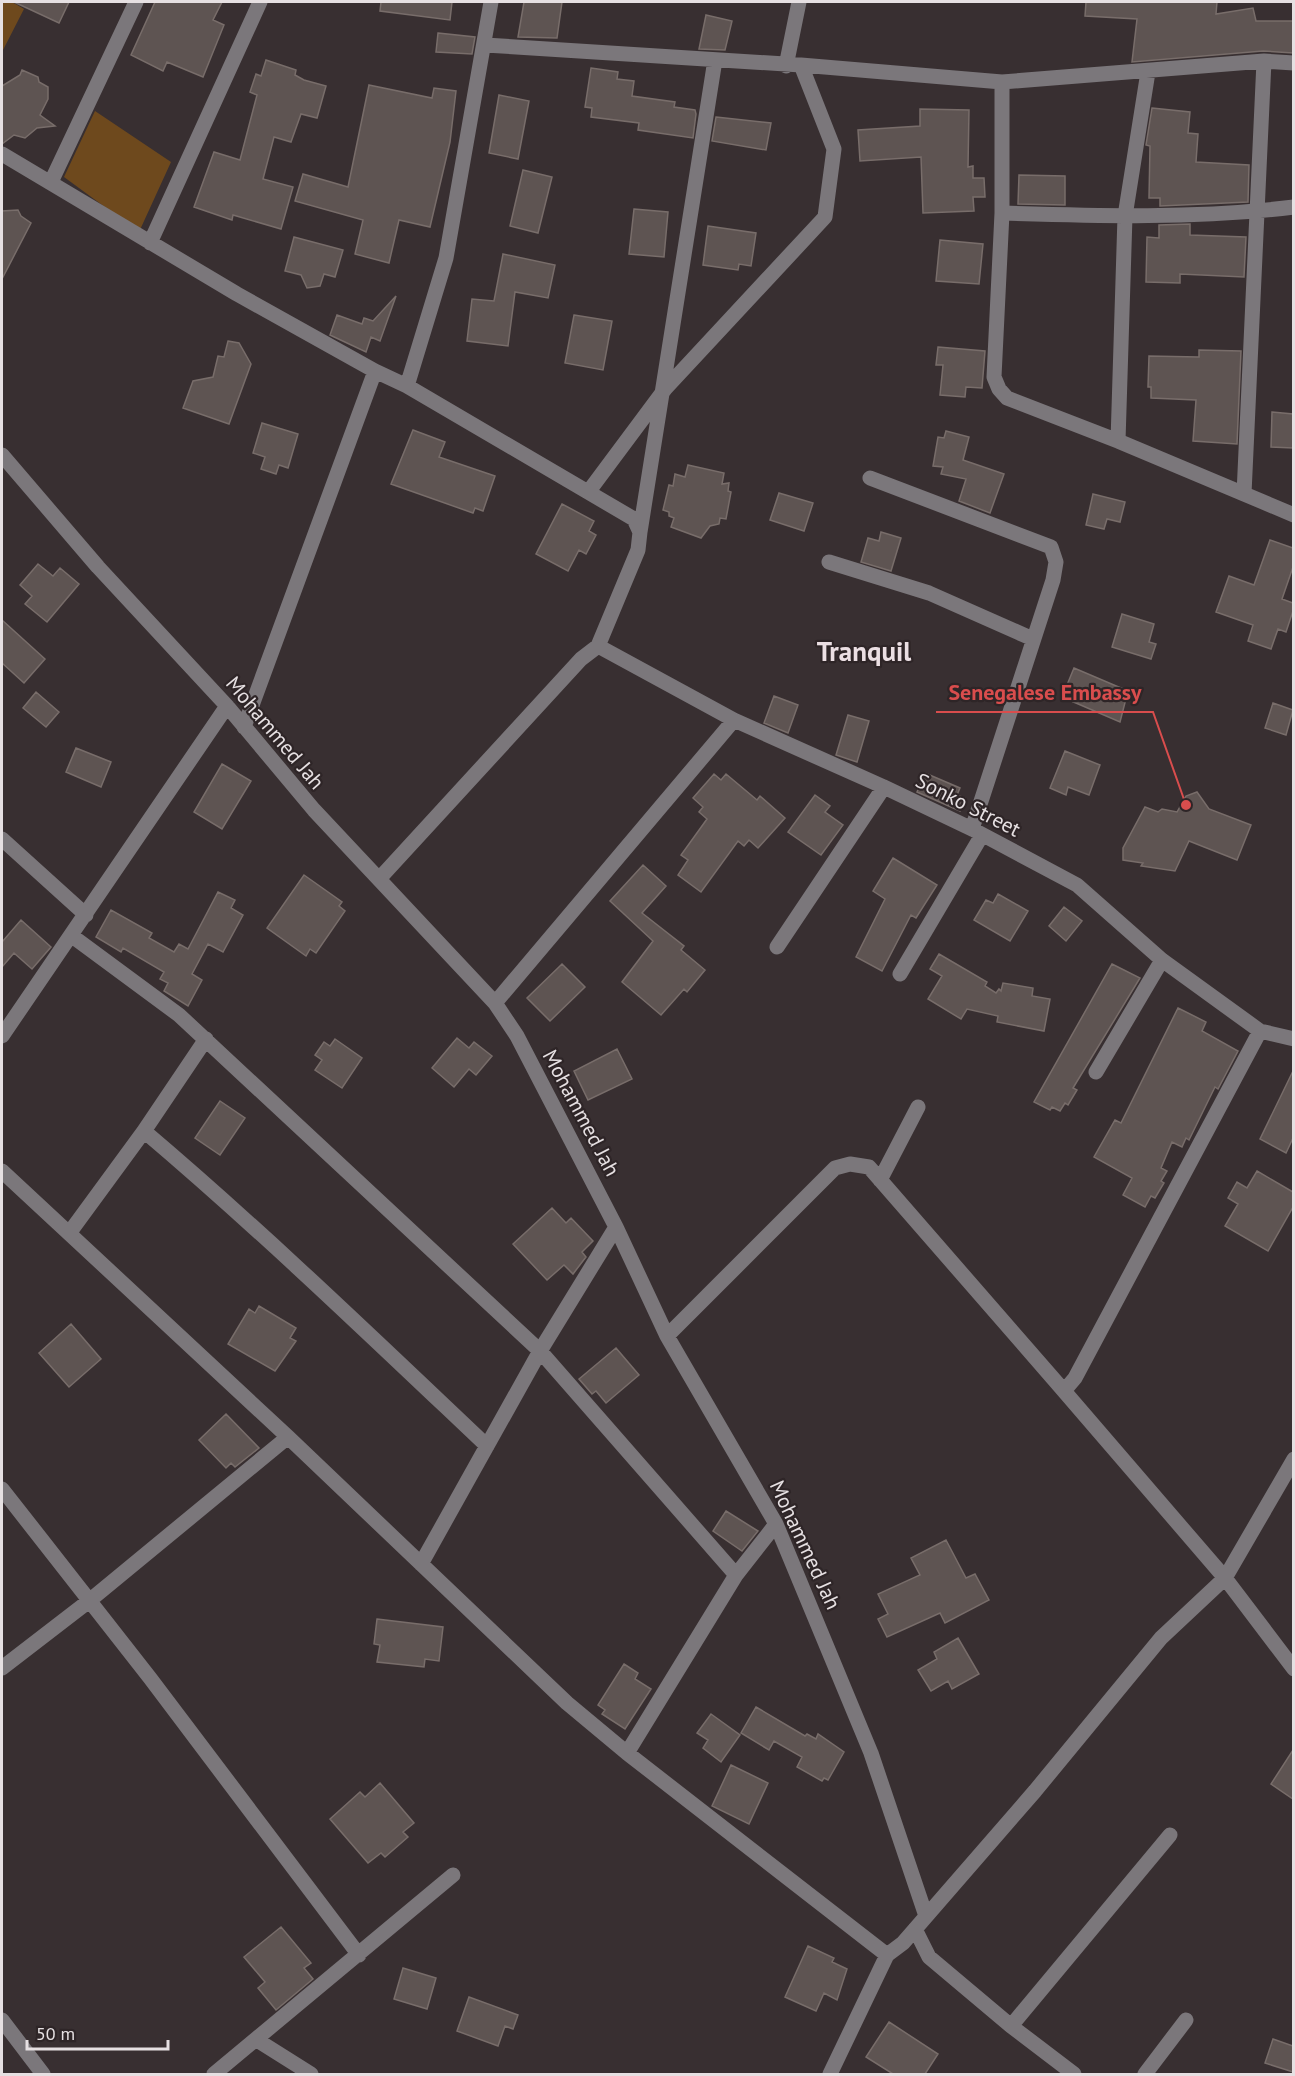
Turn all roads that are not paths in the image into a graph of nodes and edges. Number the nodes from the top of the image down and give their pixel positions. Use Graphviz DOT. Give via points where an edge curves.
graph roads {
  1 [pos="136,2"];
  2 [pos="260,2"];
  3 [pos="491,2"];
  4 [pos="799,2"];
  5 [pos="485,45"];
  6 [pos="715,60"];
  7 [pos="1263,61"];
  8 [pos="1293,63"];
  9 [pos="793,65"];
  10 [pos="1148,72"];
  11 [pos="1002,82"];
  12 [pos="2,154"];
  13 [pos="51,182"];
  14 [pos="1293,207"];
  15 [pos="1257,212"];
  16 [pos="1002,213"];
  17 [pos="1125,216"];
  18 [pos="150,243"];
  19 [pos="375,371"];
  20 [pos="407,386"];
  21 [pos="662,393"];
  22 [pos="1118,441"];
  23 [pos="2,455"];
  24 [pos="870,478"];
  25 [pos="589,490"];
  26 [pos="1244,494"];
  27 [pos="1293,515"];
  28 [pos="640,531"];
  29 [pos="829,562"];
  30 [pos="1033,639"];
  31 [pos="598,646"];
  32 [pos="227,706"];
  33 [pos="734,720"];
  34 [pos="244,727"];
  35 [pos="884,787"];
  36 [pos="977,832"];
  37 [pos="2,839"];
  38 [pos="379,879"];
  39 [pos="86,915"];
  40 [pos="72,936"];
  41 [pos="777,947"];
  42 [pos="1162,960"];
  43 [pos="900,974"];
  44 [pos="495,1004"];
  45 [pos="1260,1031"];
  46 [pos="2,1036"];
  47 [pos="1293,1038"];
  48 [pos="206,1039"];
  49 [pos="1096,1072"];
  50 [pos="918,1107"];
  51 [pos="144,1131"];
  52 [pos="2,1171"];
  53 [pos="880,1180"];
  54 [pos="616,1227"];
  55 [pos="70,1232"];
  56 [pos="667,1336"];
  57 [pos="540,1351"];
  58 [pos="1064,1391"];
  59 [pos="288,1437"];
  60 [pos="487,1446"];
  61 [pos="1293,1459"];
  62 [pos="2,1488"];
  63 [pos="776,1524"];
  64 [pos="421,1564"];
  65 [pos="736,1575"];
  66 [pos="1225,1578"];
  67 [pos="89,1601"];
  68 [pos="2,1668"];
  69 [pos="1293,1669"];
  70 [pos="627,1753"];
  71 [pos="1170,1835"];
  72 [pos="453,1875"];
  73 [pos="926,1916"];
  74 [pos="915,1929"];
  75 [pos="359,1955"];
  76 [pos="886,1955"];
  77 [pos="2,2020"];
  78 [pos="1186,2020"];
  79 [pos="1011,2026"];
  80 [pos="257,2040"];
  81 [pos="43,2074"];
  82 [pos="214,2074"];
  83 [pos="311,2074"];
  84 [pos="830,2074"];
  85 [pos="1074,2074"];
  86 [pos="1144,2074"];
  1 -- 13 [label="street"];
  2 -- 18 [label="street"];
  3 -- 5 [label="street"];
  4 -- 9 [label="street"];
  5 -- 6 [label="street"];
  5 -- 20 [label="street" via="446,258"];
  6 -- 9 [label="street"];
  6 -- 21 [label="street"];
  7 -- 8 [label="street"];
  7 -- 10 [label="street"];
  7 -- 15 [label="street"];
  9 -- 11 [label="street"];
  9 -- 21 [label="street" via="834,149 825,216"];
  10 -- 11 [label="street"];
  10 -- 17 [label="street"];
  11 -- 16 [label="street"];
  12 -- 13 [label="street"];
  13 -- 18 [label="street"];
  14 -- 15 [label="street"];
  15 -- 17 [label="street"];
  15 -- 26 [label="street"];
  16 -- 17 [label="street"];
  16 -- 22 [label="street" via="994,377 999,389 1007,398"];
  17 -- 22 [label="street"];
  18 -- 19 [label="street"];
  19 -- 20 [label="street"];
  19 -- 34 [label="street"];
  20 -- 25 [label="street"];
  21 -- 25 [label="street"];
  21 -- 28 [label="street"];
  22 -- 26 [label="street"];
  23 -- 32 [label="street, Mohammed Jah" via="98,567"];
  24 -- 30 [label="street" via="1051,548 1056,562 1053,580"];
  25 -- 28 [label="street" via="634,519"];
  26 -- 27 [label="street"];
  28 -- 31 [label="street" via="638,550"];
  29 -- 30 [label="street" via="929,593"];
  30 -- 36 [label="street"];
  31 -- 33 [label="street, Sonko Street"];
  31 -- 38 [label="street" via="581,659"];
  32 -- 34 [label="street, Mohammed Jah"];
  32 -- 39 [label="street"];
  33 -- 35 [label="street, Sonko Street"];
  33 -- 44 [label="street"];
  34 -- 38 [label="street, Mohammed Jah"];
  35 -- 36 [label="street, Sonko Street"];
  35 -- 41 [label="street"];
  36 -- 42 [label="street, Sonko Street" via="1077,885"];
  36 -- 43 [label="street"];
  37 -- 39 [label="street"];
  38 -- 44 [label="street, Mohammed Jah"];
  39 -- 40 [label="street"];
  40 -- 46 [label="street"];
  40 -- 48 [label="street"];
  42 -- 45 [label="street, Sonko Street"];
  42 -- 49 [label="street"];
  44 -- 54 [label="street, Mohammed Jah" via="517,1036"];
  45 -- 47 [label="street, Sonko Street"];
  45 -- 58 [label="street" via="1075,1378"];
  48 -- 51 [label="street"];
  48 -- 57 [label="street"];
  50 -- 53 [label="street"];
  51 -- 55 [label="street"];
  51 -- 60 [label="street" via="300,1269"];
  52 -- 55 [label="street"];
  53 -- 56 [label="street" via="869,1167 850,1164 836,1168"];
  53 -- 58 [label="street"];
  54 -- 56 [label="street, Mohammed Jah"];
  54 -- 57 [label="street"];
  55 -- 59 [label="street"];
  56 -- 63 [label="street, Mohammed Jah"];
  57 -- 60 [label="street"];
  57 -- 65 [label="street"];
  58 -- 66 [label="street"];
  59 -- 64 [label="street"];
  59 -- 67 [label="street"];
  60 -- 64 [label="street"];
  61 -- 66 [label="street"];
  62 -- 67 [label="street"];
  63 -- 65 [label="street"];
  63 -- 73 [label="street, Mohammed Jah" via="871,1753"];
  64 -- 70 [label="street" via="567,1703"];
  65 -- 70 [label="street"];
  66 -- 69 [label="street"];
  66 -- 73 [label="street" via="1161,1638"];
  67 -- 68 [label="street"];
  67 -- 75 [label="street"];
  70 -- 76 [label="street"];
  71 -- 79 [label="street"];
  72 -- 75 [label="street"];
  73 -- 74 [label="street"];
  74 -- 76 [label="street"];
  74 -- 79 [label="street" via="929,1957"];
  75 -- 80 [label="street"];
  76 -- 84 [label="street"];
  77 -- 81 [label="street"];
  78 -- 86 [label="street"];
  79 -- 85 [label="street"];
  80 -- 82 [label="street"];
  80 -- 83 [label="street"];
}
